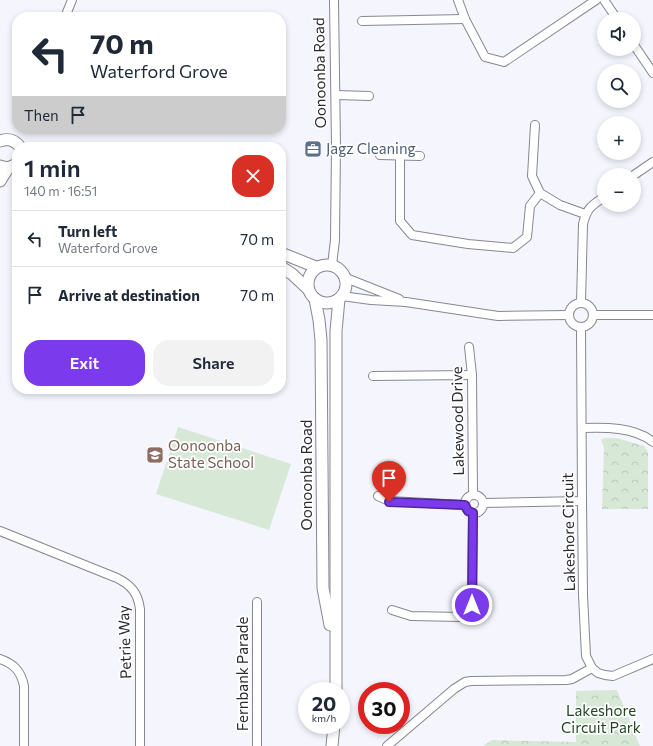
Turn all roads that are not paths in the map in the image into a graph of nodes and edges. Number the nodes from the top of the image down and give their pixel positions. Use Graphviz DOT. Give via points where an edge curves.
graph roads {
  1 [pos="72,0"];
  2 [pos="334,0"];
  3 [pos="458,0"];
  4 [pos="596,0"];
  5 [pos="604,0"];
  6 [pos="67,12"];
  7 [pos="612,12"];
  8 [pos="465,19"];
  9 [pos="362,21"];
  10 [pos="641,55"];
  11 [pos="653,73"];
  12 [pos="336,95"];
  13 [pos="369,96"];
  14 [pos="535,125"];
  15 [pos="0,141"];
  16 [pos="16,142"];
  17 [pos="380,155"];
  18 [pos="400,156"];
  19 [pos="420,156"];
  20 [pos="653,162"];
  21 [pos="12,165"];
  22 [pos="641,170"];
  23 [pos="0,181"];
  24 [pos="540,193"];
  25 [pos="597,201"];
  26 [pos="585,214"];
  27 [pos="286,255"];
  28 [pos="332,265"];
  29 [pos="316,267"];
  30 [pos="286,271"];
  31 [pos="346,278"];
  32 [pos="308,289"];
  33 [pos="341,297"];
  34 [pos="315,299"];
  35 [pos="406,302"];
  36 [pos="581,303"];
  37 [pos="569,315"];
  38 [pos="593,315"];
  39 [pos="653,315"];
  40 [pos="581,327"];
  41 [pos="469,347"];
  42 [pos="472,375"];
  43 [pos="373,376"];
  44 [pos="582,428"];
  45 [pos="653,442"];
  46 [pos="473,494"];
  47 [pos="378,496"];
  48 [pos="582,502"];
  49 [pos="483,503"];
  50 [pos="465,505"];
  51 [pos="473,513"];
  52 [pos="0,531"];
  53 [pos="257,602"];
  54 [pos="392,610"];
  55 [pos="336,651"];
  56 [pos="0,658"];
  57 [pos="653,659"];
  58 [pos="592,668"];
  59 [pos="336,682"];
  60 [pos="334,734"];
  61 [pos="337,734"];
  62 [pos="24,746"];
  63 [pos="140,746"];
  64 [pos="257,746"];
  65 [pos="332,746"];
  66 [pos="338,746"];
  67 [pos="387,746"];
  1 -- 6 [label="street"];
  2 -- 12 [label="street, Oonoonba Road"];
  3 -- 8 [label="street"];
  4 -- 8 [label="street" via="504,62 485,57"];
  5 -- 7 [label="street"];
  8 -- 9 [label="street"];
  10 -- 11 [label="street"];
  12 -- 13 [label="street"];
  12 -- 28 [label="street, Oonoonba Road" via="335,240"];
  14 -- 24 [label="street" via="532,176"];
  15 -- 16 [label="street" via="5,139"];
  17 -- 18 [label="street"];
  18 -- 19 [label="street"];
  18 -- 24 [label="street" via="400,221 412,235 513,248 527,237 530,206"];
  20 -- 22 [label="street"];
  21 -- 23 [label="street"];
  24 -- 26 [label="street"];
  25 -- 26 [label="street"];
  26 -- 36 [label="street"];
  27 -- 29 [label="street"];
  28 -- 29 [label="street"];
  28 -- 31 [label="street" via="343,272"];
  29 -- 32 [label="street" via="308,277"];
  30 -- 32 [label="street"];
  31 -- 33 [label="street"];
  31 -- 35 [label="street"];
  32 -- 34 [label="street"];
  33 -- 34 [label="street" via="327,303"];
  33 -- 35 [label="street"];
  33 -- 55 [label="street, Oonoonba Road" via="336,331"];
  34 -- 55 [label="street, Oonoonba Road" via="321,340 323,588"];
  35 -- 37 [label="street" via="498,316"];
  36 -- 37 [label="street" via="571,308"];
  36 -- 38 [label="street" via="588,305"];
  37 -- 40 [label="street" via="571,323"];
  38 -- 39 [label="street"];
  38 -- 40 [label="street" via="591,322"];
  40 -- 44 [label="street, Lakeshore Circuit"];
  41 -- 42 [label="street, Lakewood Drive"];
  42 -- 43 [label="street"];
  42 -- 46 [label="street, Lakewood Drive"];
  44 -- 45 [label="street" via="624,430"];
  44 -- 48 [label="street, Lakeshore Circuit"];
  46 -- 49 [label="street" via="479,496"];
  46 -- 50 [label="street" via="468,496"];
  47 -- 50 [label="street" via="389,502"];
  48 -- 49 [label="street"];
  48 -- 58 [label="street, Lakeshore Circuit" via="586,656"];
  49 -- 51 [label="street" via="482,509"];
  50 -- 51 [label="street" via="468,511"];
  51 -- 54 [label="street" via="472,605 461,617 411,616"];
  52 -- 63 [label="street, Petrie Way" via="117,578 136,593 140,609"];
  53 -- 64 [label="street, Fernbank Parade"];
  55 -- 59 [label="street, Oonoonba Road"];
  56 -- 62 [label="street" via="16,667 22,678"];
  57 -- 58 [label="street" via="613,676 598,673"];
  58 -- 67 [label="street" via="566,680 465,682"];
  60 -- 65 [label="street"];
  61 -- 66 [label="street"];
}
